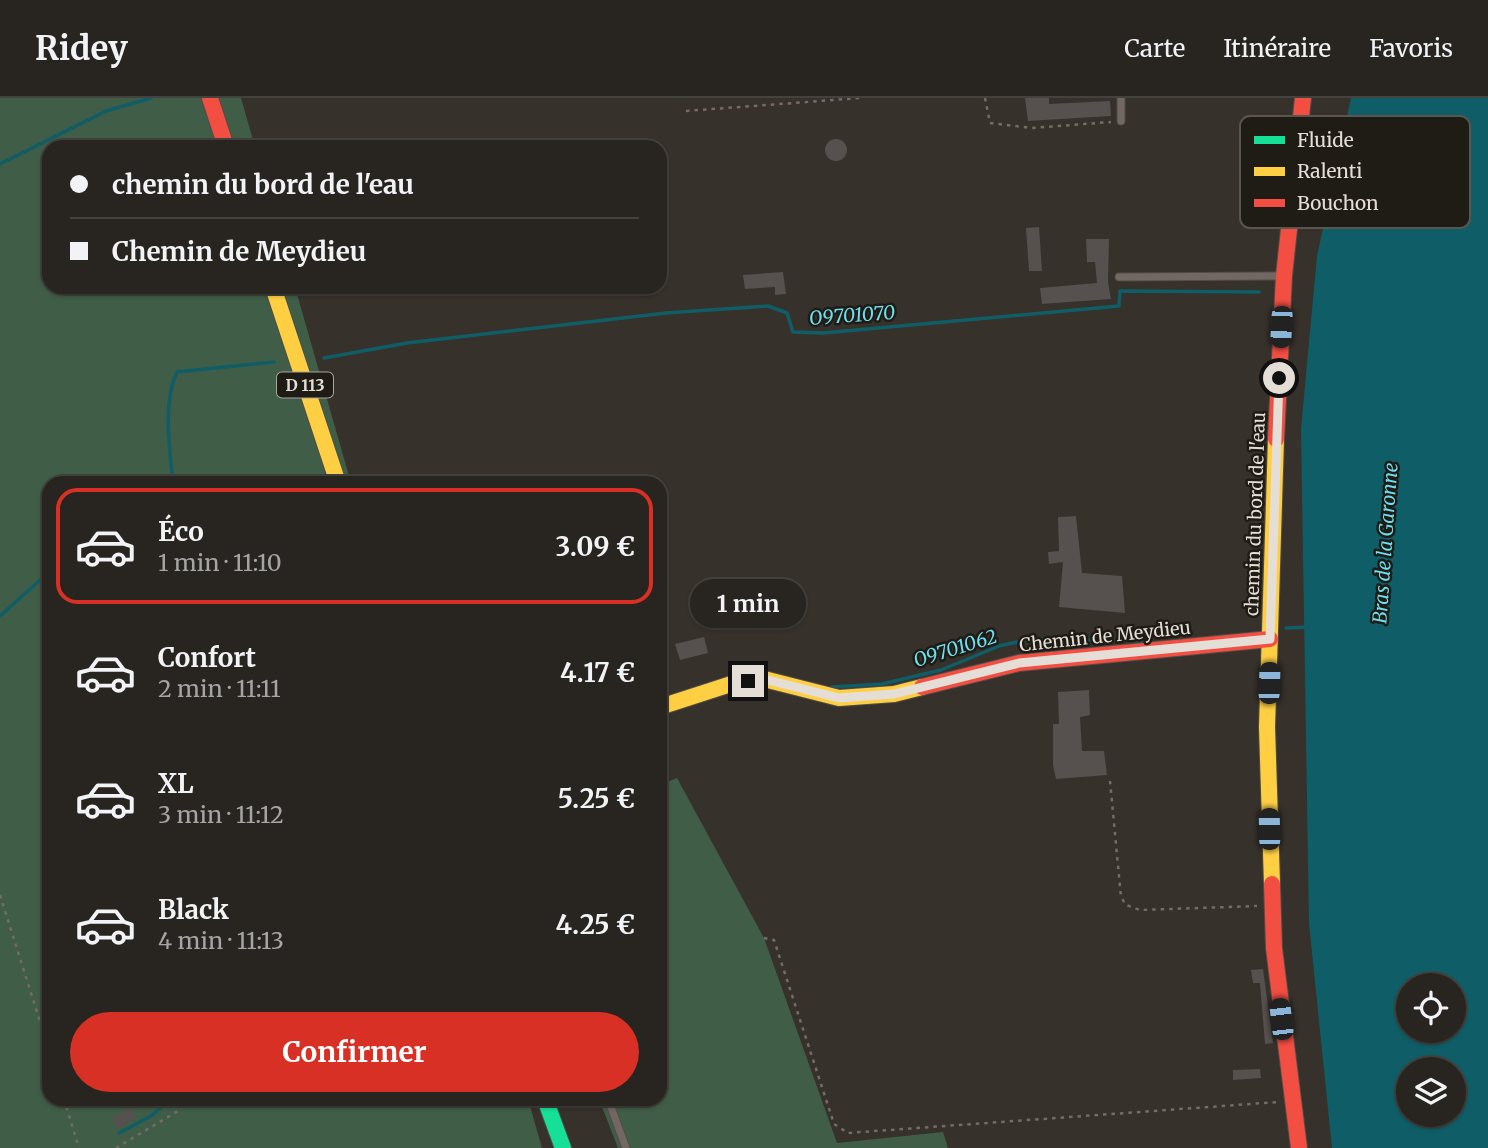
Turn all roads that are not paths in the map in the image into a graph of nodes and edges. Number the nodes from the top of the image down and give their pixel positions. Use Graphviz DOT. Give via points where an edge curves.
graph roads {
  1 [pos="210,98"];
  2 [pos="1121,98"];
  3 [pos="1303,98"];
  4 [pos="1301,116"];
  5 [pos="1121,121"];
  6 [pos="224,140"];
  7 [pos="1289,228"];
  8 [pos="1284,276"];
  9 [pos="1119,277"];
  10 [pos="275,294"];
  11 [pos="336,476"];
  12 [pos="1270,639"];
  13 [pos="667,705"];
  14 [pos="548,1106"];
  15 [pos="611,1106"];
  16 [pos="563,1148"];
  17 [pos="626,1148"];
  18 [pos="1299,1148"];
  1 -- 6 [label="street"];
  2 -- 5 [label="lane"];
  3 -- 4 [label="street, chemin du bord de l'eau"];
  7 -- 8 [label="street, chemin du bord de l'eau"];
  8 -- 9 [label="lane"];
  8 -- 12 [label="street, chemin du bord de l'eau"];
  10 -- 11 [label="street, D 113"];
  12 -- 13 [label="street, Chemin de Meydieu" via="1019,663 894,694 839,698 764,679 731,684"];
  12 -- 18 [label="street, chemin du bord de l'eau" via="1271,905"];
  14 -- 16 [label="street"];
  15 -- 17 [label="lane"];
}
